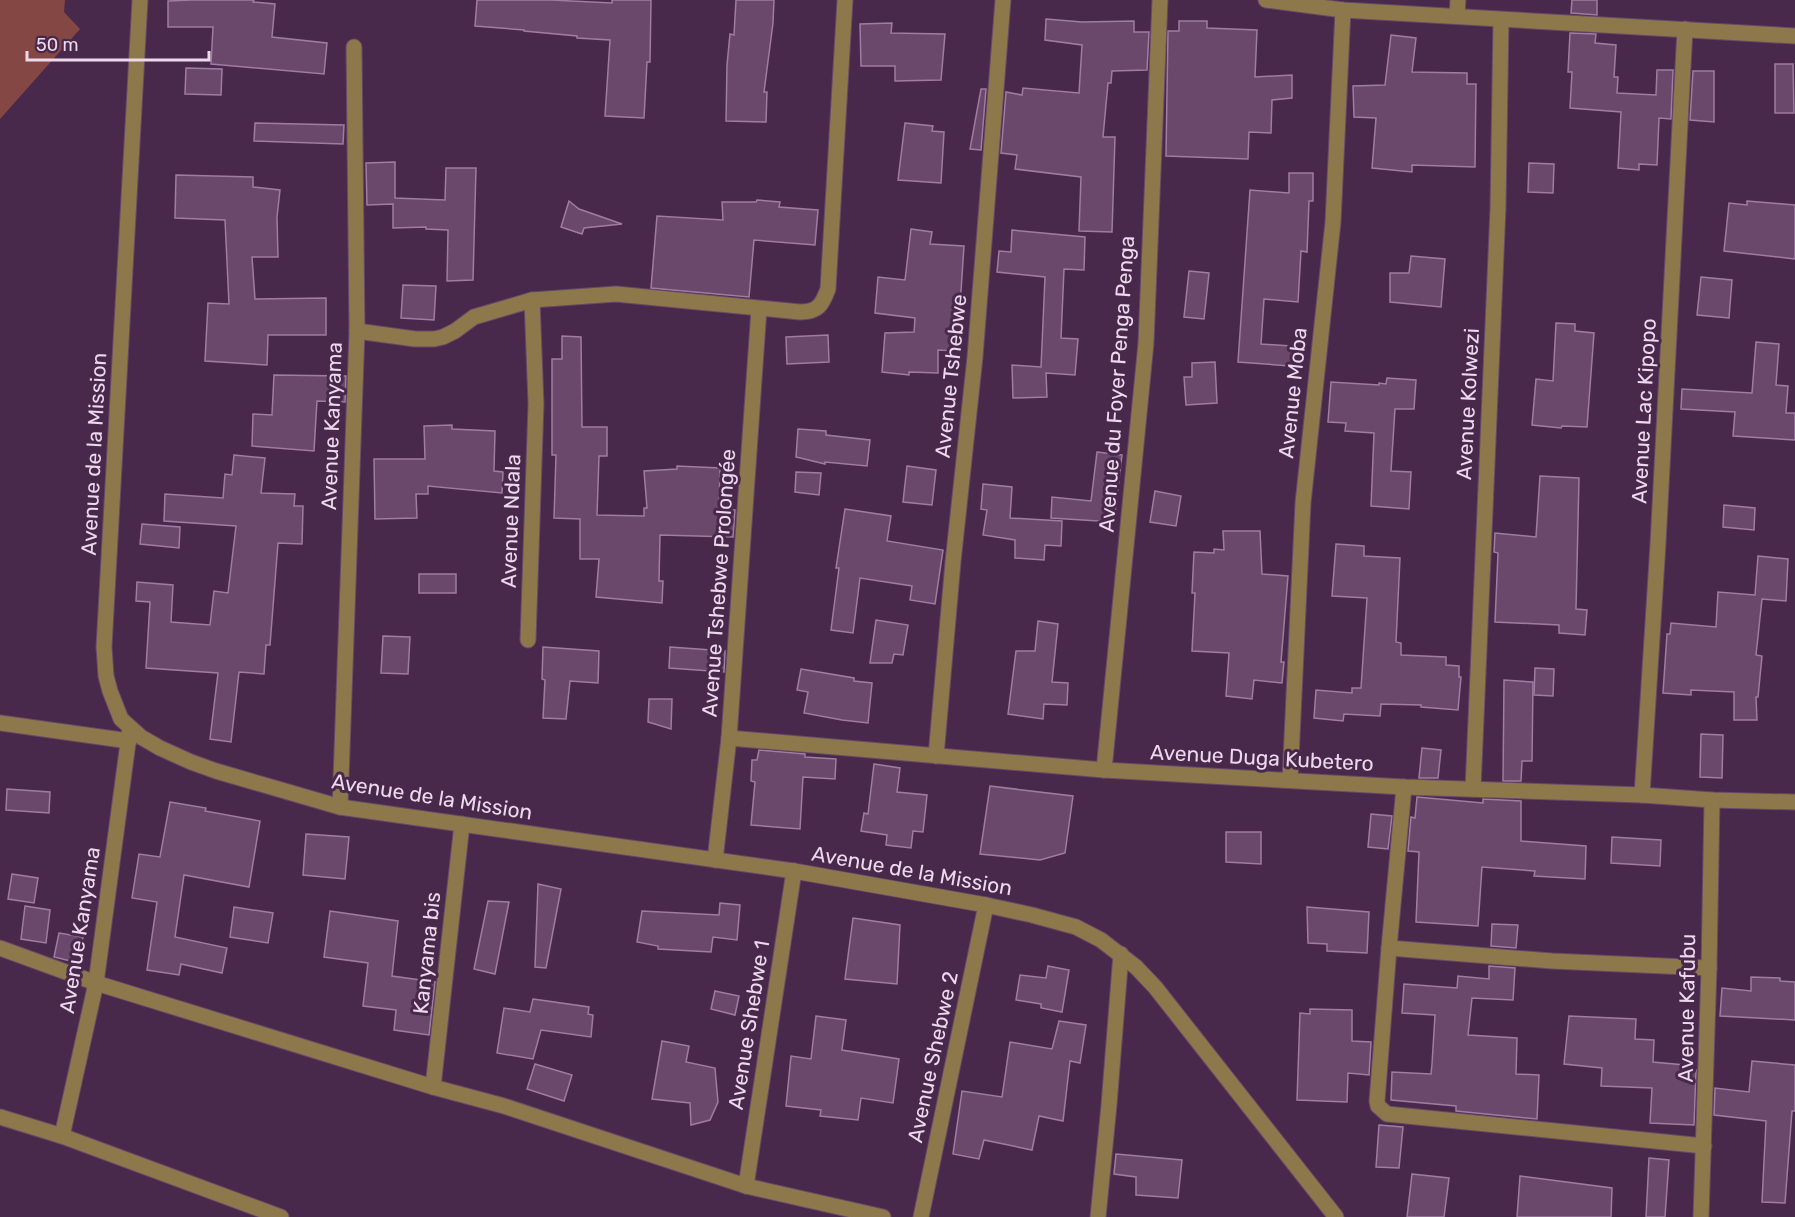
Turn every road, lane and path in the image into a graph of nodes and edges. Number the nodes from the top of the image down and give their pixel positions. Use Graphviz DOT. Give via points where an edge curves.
graph roads {
  1 [pos="140,0"];
  2 [pos="845,0"];
  3 [pos="1003,0"];
  4 [pos="1160,0"];
  5 [pos="1266,0"];
  6 [pos="1457,8"];
  7 [pos="1343,10"];
  8 [pos="1501,20"];
  9 [pos="1685,29"];
  10 [pos="1795,36"];
  11 [pos="354,47"];
  12 [pos="532,300"];
  13 [pos="759,309"];
  14 [pos="357,331"];
  15 [pos="528,640"];
  16 [pos="0,723"];
  17 [pos="129,734"];
  18 [pos="729,738"];
  19 [pos="936,756"];
  20 [pos="1104,770"];
  21 [pos="1290,780"];
  22 [pos="1404,787"];
  23 [pos="1473,789"];
  24 [pos="1642,795"];
  25 [pos="1712,800"];
  26 [pos="1795,802"];
  27 [pos="340,807"];
  28 [pos="462,824"];
  29 [pos="715,860"];
  30 [pos="794,871"];
  31 [pos="986,905"];
  32 [pos="0,948"];
  33 [pos="1389,948"];
  34 [pos="1120,954"];
  35 [pos="1709,968"];
  36 [pos="96,983"];
  37 [pos="433,1087"];
  38 [pos="0,1117"];
  39 [pos="62,1136"];
  40 [pos="1704,1146"];
  41 [pos="746,1186"];
  42 [pos="281,1217"];
  43 [pos="883,1217"];
  44 [pos="921,1217"];
  45 [pos="1098,1217"];
  46 [pos="1336,1217"];
  47 [pos="1701,1217"];
  1 -- 17 [label="street, Avenue de la Mission" via="104,646 110,691"];
  2 -- 13 [label="street" via="828,289 820,305 810,312"];
  3 -- 19 [label="street, Avenue Tshebwe" via="975,357"];
  4 -- 20 [label="street, Avenue du Foyer Penga Penga" via="1146,343"];
  5 -- 7 [label="street"];
  6 -- 7 [label="street"];
  6 -- 8 [label="street"];
  7 -- 21 [label="street, Avenue Moba" via="1332,222 1303,503"];
  8 -- 9 [label="street"];
  8 -- 23 [label="street, Avenue Kolwezi" via="1498,208"];
  9 -- 10 [label="street"];
  9 -- 24 [label="street, Avenue Lac Kipopo"];
  11 -- 14 [label="street, Avenue Kanyama"];
  12 -- 13 [label="street" via="616,294"];
  12 -- 14 [label="street" via="474,317 455,331 434,339"];
  12 -- 15 [label="street, Avenue Ndala" via="536,404"];
  13 -- 18 [label="street, Avenue Tshebwe Prolongée"];
  14 -- 27 [label="street, Avenue Kanyama"];
  16 -- 17 [label="street"];
  17 -- 27 [label="street, Avenue de la Mission" via="191,762"];
  17 -- 36 [label="street, Avenue Kanyama"];
  18 -- 19 [label="street, Avenue Duga Kubetero"];
  18 -- 29 [label="street, Avenue Tshebwe Prolongée"];
  19 -- 20 [label="street, Avenue Duga Kubetero"];
  20 -- 21 [label="street, Avenue Duga Kubetero"];
  21 -- 22 [label="street, Avenue Duga Kubetero"];
  22 -- 23 [label="street, Avenue Duga Kubetero"];
  22 -- 33 [label="street"];
  23 -- 24 [label="street, Avenue Duga Kubetero"];
  24 -- 25 [label="street, Avenue Duga Kubetero"];
  25 -- 26 [label="street, Avenue Duga Kubetero"];
  25 -- 35 [label="street, Avenue Kafubu"];
  27 -- 28 [label="street, Avenue de la Mission"];
  28 -- 29 [label="street, Avenue de la Mission"];
  28 -- 37 [label="street, Kanyama bis"];
  29 -- 30 [label="street, Avenue de la Mission"];
  30 -- 31 [label="street, Avenue de la Mission"];
  30 -- 41 [label="street, Avenue Shebwe 1"];
  31 -- 34 [label="street, Avenue de la Mission" via="1076,927"];
  31 -- 44 [label="street, Avenue Shebwe 2"];
  32 -- 36 [label="street"];
  33 -- 35 [label="street"];
  33 -- 40 [label="street" via="1377,1101 1387,1114"];
  34 -- 45 [label="street"];
  34 -- 46 [label="street, Avenue de la Mission" via="1155,987"];
  35 -- 40 [label="street, Avenue Kafubu"];
  36 -- 37 [label="street"];
  36 -- 39 [label="street, Avenue Kanyama"];
  37 -- 41 [label="street" via="504,1106"];
  38 -- 39 [label="street"];
  39 -- 42 [label="street"];
  40 -- 47 [label="street, Avenue Kafubu"];
  41 -- 43 [label="street"];
}
